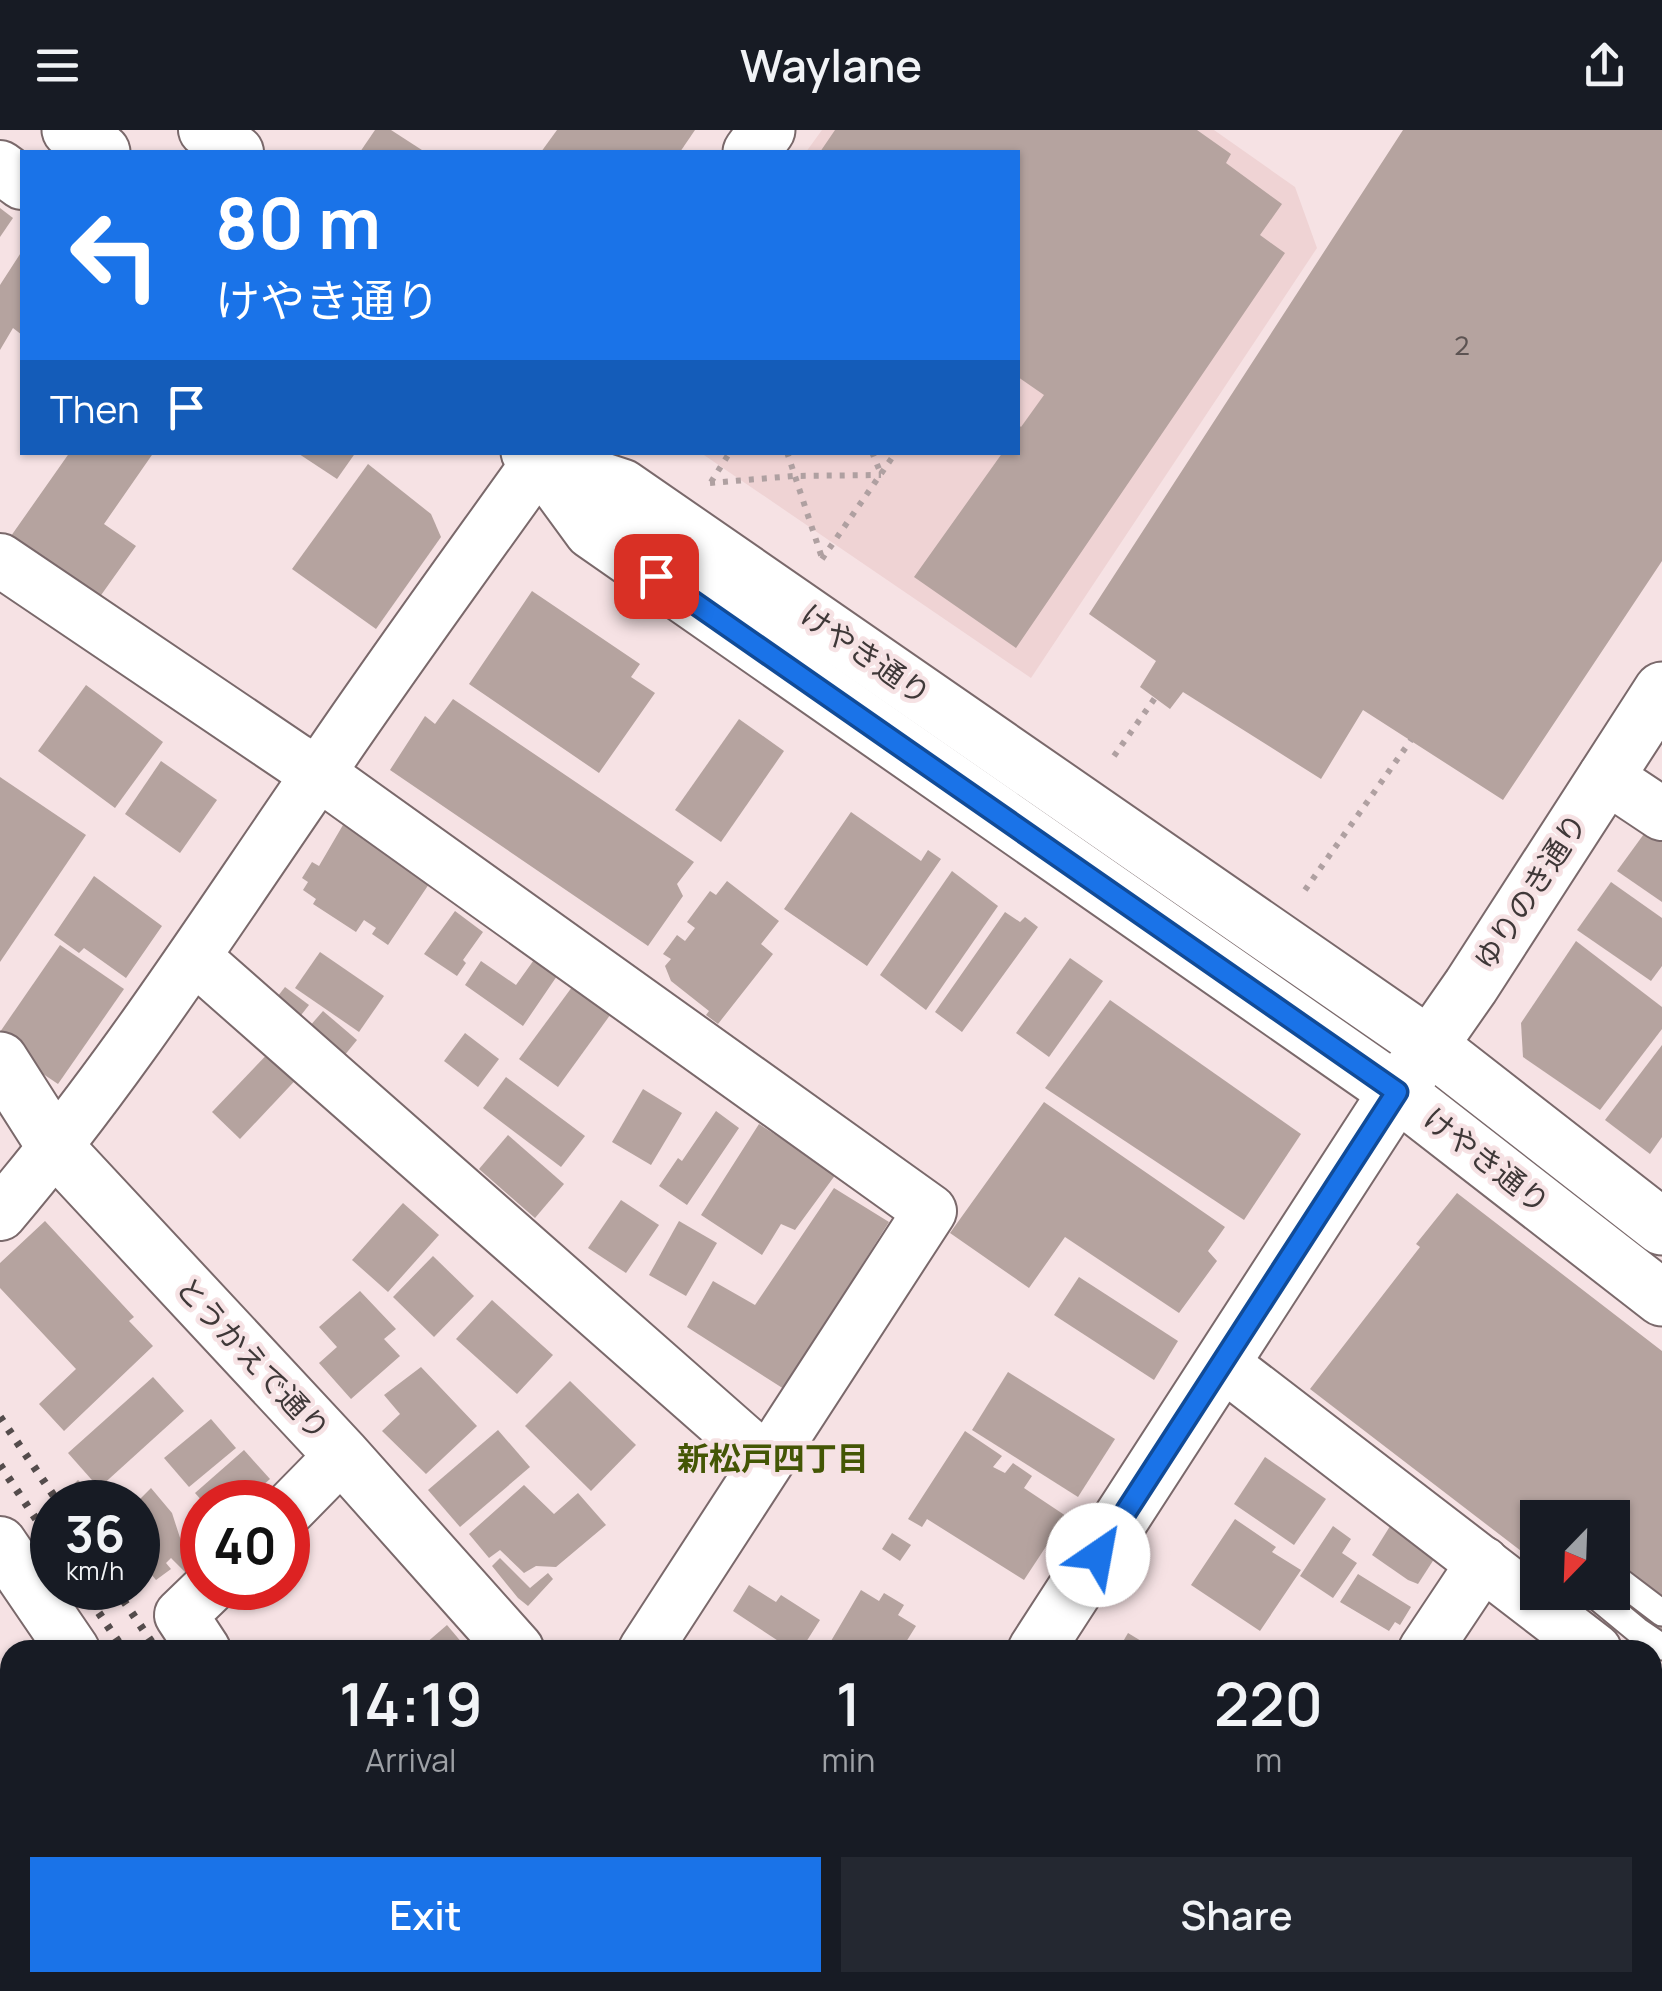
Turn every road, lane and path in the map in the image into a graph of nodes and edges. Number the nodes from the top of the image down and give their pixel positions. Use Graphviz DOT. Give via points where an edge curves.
graph roads {
  1 [pos="70,130"];
  2 [pos="205,130"];
  3 [pos="99,150"];
  4 [pos="234,150"];
  5 [pos="538,455"];
  6 [pos="728,455"];
  7 [pos="788,455"];
  8 [pos="873,455"];
  9 [pos="894,455"];
  10 [pos="881,475"];
  11 [pos="794,476"];
  12 [pos="0,560"];
  13 [pos="1662,690"];
  14 [pos="1155,698"];
  15 [pos="1410,740"];
  16 [pos="1114,756"];
  17 [pos="318,773"];
  18 [pos="1605,776"];
  19 [pos="1662,814"];
  20 [pos="1305,890"];
  21 [pos="194,957"];
  22 [pos="1430,1046"];
  23 [pos="0,1060"];
  24 [pos="1397,1092"];
  25 [pos="56,1148"];
  26 [pos="0,1214"];
  27 [pos="1662,1227"];
  28 [pos="1662,1298"];
  29 [pos="1222,1364"];
  30 [pos="342,1455"];
  31 [pos="766,1461"];
  32 [pos="310,1488"];
  33 [pos="0,1543"];
  34 [pos="1483,1564"];
  35 [pos="1630,1589"];
  36 [pos="186,1610"];
  37 [pos="1612,1610"];
  38 [pos="1662,1614"];
  39 [pos="66,1640"];
  40 [pos="197,1640"];
  41 [pos="507,1640"];
  42 [pos="651,1640"];
  43 [pos="1043,1640"];
  44 [pos="1432,1640"];
  45 [pos="1582,1640"];
  46 [pos="1651,1640"];
  1 -- 3 [label="street"];
  2 -- 4 [label="street"];
  5 -- 17 [label="street"];
  5 -- 22 [label="street, けやき通り" via="622,487"];
  5 -- 24 [label="street, けやき通り" via="592,531"];
  6 -- 11 [label="path" via="710,483"];
  7 -- 11 [label="path"];
  8 -- 10 [label="path"];
  9 -- 10 [label="path"];
  10 -- 11 [label="path"];
  10 -- 11 [label="path" via="822,559"];
  12 -- 17 [label="street"];
  13 -- 18 [label="street, ゆりのき通り"];
  14 -- 16 [label="path"];
  15 -- 20 [label="path"];
  17 -- 21 [label="street"];
  17 -- 31 [label="street" via="930,1211"];
  18 -- 19 [label="street"];
  18 -- 22 [label="street, ゆりのき通り"];
  21 -- 25 [label="street"];
  21 -- 31 [label="street"];
  22 -- 24 [label="street, ゆりのき通り"];
  22 -- 27 [label="street, けやき通り"];
  23 -- 25 [label="street, とうかえで通り"];
  24 -- 28 [label="street, けやき通り"];
  24 -- 29 [label="street, ゆりのき通り"];
  25 -- 26 [label="street"];
  25 -- 30 [label="street, とうかえで通り"];
  29 -- 34 [label="street"];
  29 -- 43 [label="street, ゆりのき通り"];
  30 -- 32 [label="street"];
  30 -- 41 [label="street, とうかえで通り"];
  31 -- 42 [label="street"];
  33 -- 39 [label="street"];
  34 -- 44 [label="street"];
  34 -- 45 [label="street"];
  35 -- 38 [label="lane"];
  36 -- 40 [label="street" via="181,1615"];
  37 -- 46 [label="lane"];
}
